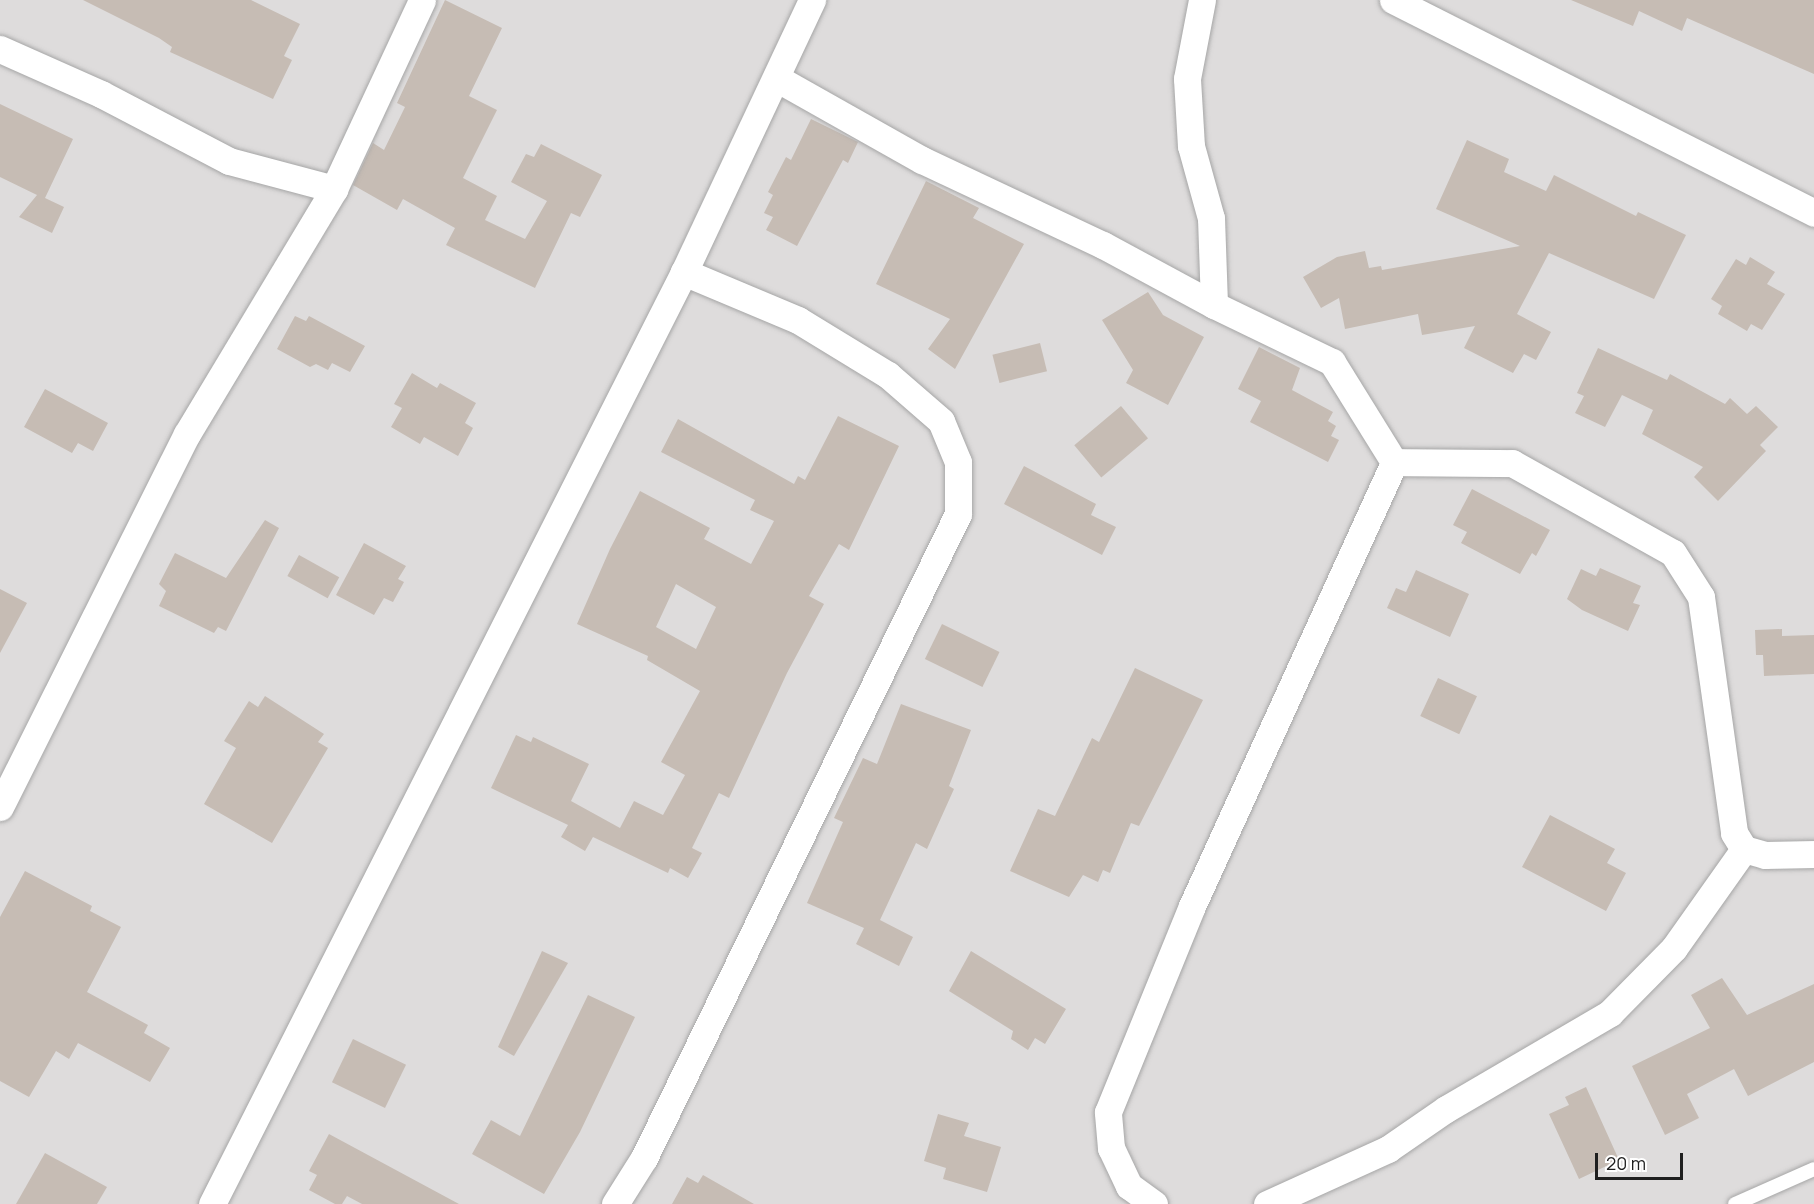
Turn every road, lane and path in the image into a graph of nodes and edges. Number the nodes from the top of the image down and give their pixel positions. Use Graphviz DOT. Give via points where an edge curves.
graph roads {
  1 [pos="422,0"];
  2 [pos="812,0"];
  3 [pos="1202,0"];
  4 [pos="1393,0"];
  5 [pos="0,49"];
  6 [pos="778,79"];
  7 [pos="333,189"];
  8 [pos="1814,213"];
  9 [pos="684,272"];
  10 [pos="1214,305"];
  11 [pos="1394,462"];
  12 [pos="0,807"];
  13 [pos="1744,849"];
  14 [pos="1814,854"];
  15 [pos="1814,1168"];
  16 [pos="212,1204"];
  17 [pos="615,1204"];
  18 [pos="1154,1204"];
  19 [pos="1267,1204"];
  20 [pos="1735,1204"];
  1 -- 7 [label="street"];
  2 -- 6 [label="street"];
  3 -- 10 [label="street" via="1187,78 1191,146 1211,218"];
  4 -- 8 [label="street"];
  5 -- 7 [label="street" via="101,94 229,161"];
  6 -- 9 [label="street"];
  6 -- 10 [label="street" via="922,160 1103,245"];
  7 -- 12 [label="street" via="187,434"];
  9 -- 16 [label="street"];
  9 -- 17 [label="street" via="798,320 888,375 941,421 958,462 958,514 644,1158"];
  10 -- 11 [label="street" via="1332,362"];
  11 -- 13 [label="street" via="1512,463 1673,553 1701,597 1730,812 1734,833"];
  11 -- 18 [label="street" via="1192,906 1108,1112 1111,1148 1129,1186"];
  13 -- 14 [label="street" via="1765,855"];
  13 -- 19 [label="street" via="1674,948 1610,1013 1446,1109 1388,1149"];
  15 -- 20 [label="lane"];
}
